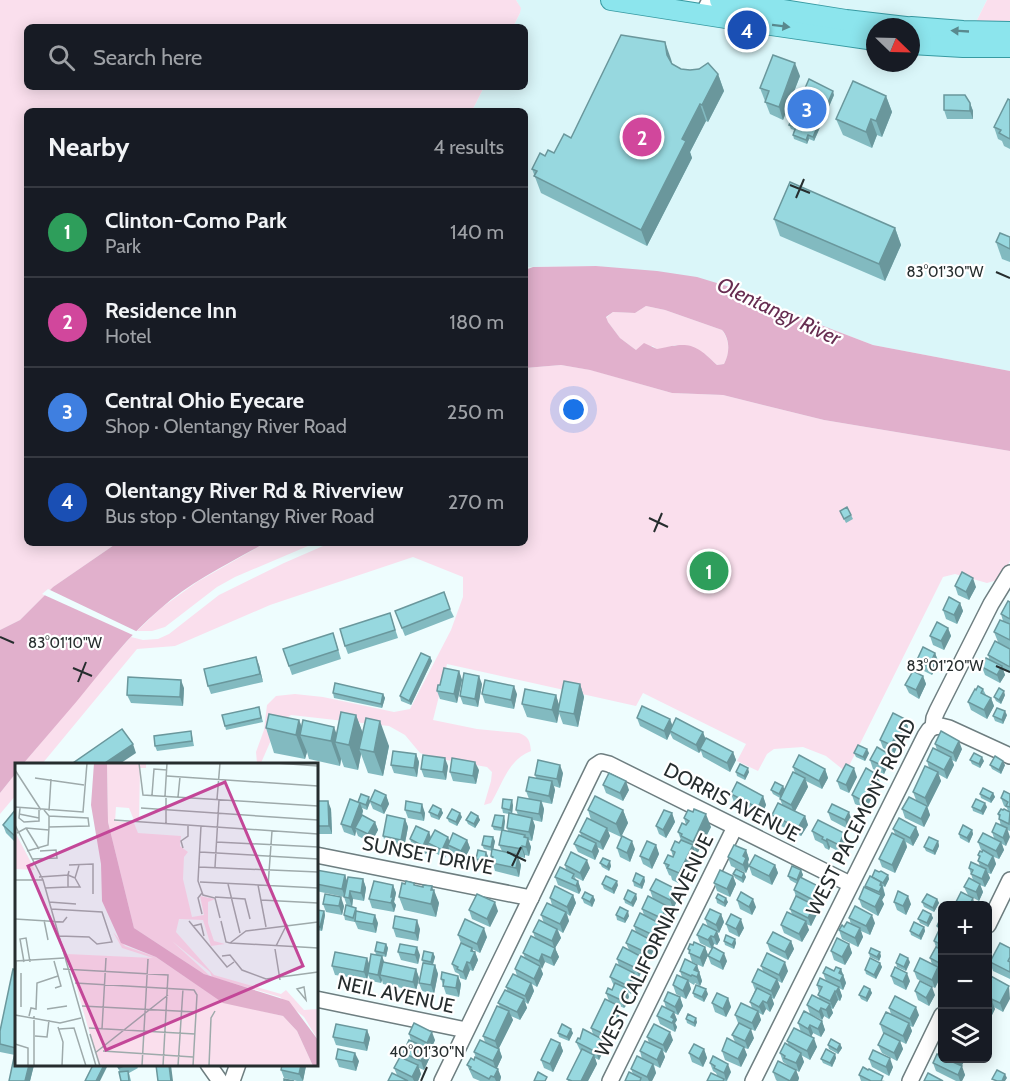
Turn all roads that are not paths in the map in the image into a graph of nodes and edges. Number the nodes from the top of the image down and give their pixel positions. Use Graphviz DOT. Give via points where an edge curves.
graph roads {
  1 [pos="611,0"];
  2 [pos="720,0"];
  3 [pos="706,7"];
  4 [pos="866,22"];
  5 [pos="920,28"];
  6 [pos="1010,32"];
  7 [pos="866,39"];
  8 [pos="920,45"];
  9 [pos="1010,47"];
  10 [pos="1010,573"];
  11 [pos="933,727"];
  12 [pos="1010,756"];
  13 [pos="735,827"];
  14 [pos="318,855"];
  15 [pos="1010,880"];
  16 [pos="850,884"];
  17 [pos="531,898"];
  18 [pos="992,916"];
  19 [pos="318,999"];
  20 [pos="938,1023"];
  21 [pos="466,1030"];
  22 [pos="209,1066"];
  23 [pos="238,1066"];
  24 [pos="446,1080"];
  25 [pos="220,1081"];
  26 [pos="232,1081"];
  27 [pos="610,1081"];
  28 [pos="753,1081"];
  29 [pos="910,1081"];
  1 -- 3 [label="main road"];
  2 -- 4 [label="main road"];
  3 -- 7 [label="main road, one-way" via="764,24"];
  6 -- 5 [label="main road, one-way"];
  8 -- 9 [label="main road"];
  10 -- 11 [label="street, WEST PACEMONT ROAD" via="937,711"];
  11 -- 12 [label="street" via="949,728"];
  11 -- 16 [label="street, WEST PACEMONT ROAD"];
  13 -- 16 [label="street, DORRIS AVENUE"];
  13 -- 17 [label="street, DORRIS AVENUE" via="601,762 595,766"];
  13 -- 27 [label="street, WEST CALIFORNIA AVENUE"];
  14 -- 17 [label="street, SUNSET DRIVE"];
  15 -- 18 [label="street"];
  16 -- 28 [label="street, WEST PACEMONT ROAD"];
  17 -- 21 [label="street"];
  19 -- 21 [label="street, NEIL AVENUE"];
  20 -- 29 [label="street"];
  21 -- 24 [label="street"];
  22 -- 25 [label="street"];
  23 -- 26 [label="street"];
}
